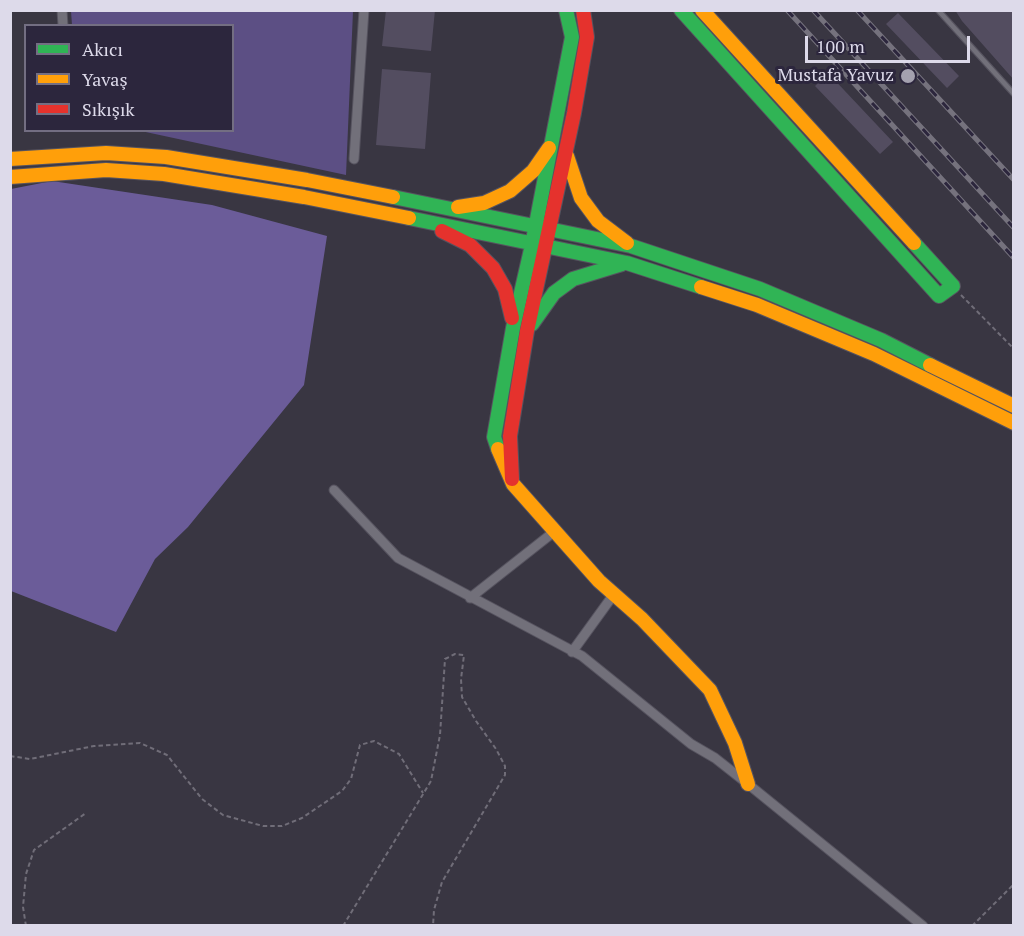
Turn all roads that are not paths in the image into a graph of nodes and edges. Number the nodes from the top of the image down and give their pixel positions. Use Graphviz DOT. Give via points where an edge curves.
graph roads {
  1 [pos="364,10"];
  2 [pos="566,10"];
  3 [pos="583,10"];
  4 [pos="681,10"];
  5 [pos="702,10"];
  6 [pos="938,10"];
  7 [pos="1014,94"];
  8 [pos="552,144"];
  9 [pos="566,150"];
  10 [pos="10,159"];
  11 [pos="354,159"];
  12 [pos="10,177"];
  13 [pos="449,209"];
  14 [pos="424,222"];
  15 [pos="535,226"];
  16 [pos="550,229"];
  17 [pos="532,245"];
  18 [pos="632,246"];
  19 [pos="546,248"];
  20 [pos="627,263"];
  21 [pos="513,328"];
  22 [pos="527,331"];
  23 [pos="1014,406"];
  24 [pos="1014,423"];
  25 [pos="513,484"];
  26 [pos="334,490"];
  27 [pos="555,531"];
  28 [pos="614,594"];
  29 [pos="470,598"];
  30 [pos="572,651"];
  31 [pos="748,784"];
  32 [pos="923,926"];
  1 -- 11 [label="street"];
  2 -- 8 [label="main road" via="572,37"];
  3 -- 9 [label="main road" via="587,37"];
  4 -- 5 [label="main road" via="939,296 953,286"];
  6 -- 7 [label="lane"];
  8 -- 13 [label="main road" via="533,171 510,191 484,203"];
  8 -- 15 [label="main road"];
  9 -- 16 [label="main road"];
  9 -- 18 [label="main road" via="581,198 598,220"];
  10 -- 13 [label="main road" via="106,153 166,157"];
  12 -- 14 [label="main road" via="106,170 164,174"];
  13 -- 15 [label="main road"];
  14 -- 17 [label="main road"];
  14 -- 21 [label="main road" via="470,244 493,268 511,304"];
  15 -- 16 [label="main road"];
  15 -- 17 [label="main road"];
  16 -- 18 [label="main road"];
  16 -- 19 [label="main road"];
  17 -- 19 [label="main road"];
  17 -- 21 [label="main road"];
  18 -- 23 [label="main road" via="759,289 880,340"];
  19 -- 20 [label="main road"];
  19 -- 22 [label="main road"];
  20 -- 22 [label="main road" via="573,279 554,293"];
  20 -- 24 [label="main road" via="757,305 874,354"];
  21 -- 25 [label="main road" via="494,437"];
  22 -- 25 [label="main road" via="510,436"];
  25 -- 27 [label="main road"];
  26 -- 29 [label="street" via="398,558"];
  27 -- 28 [label="main road"];
  27 -- 29 [label="street"];
  28 -- 30 [label="street"];
  28 -- 31 [label="main road" via="710,690 735,742"];
  29 -- 30 [label="street"];
  30 -- 31 [label="street"];
  31 -- 32 [label="street"];
}
